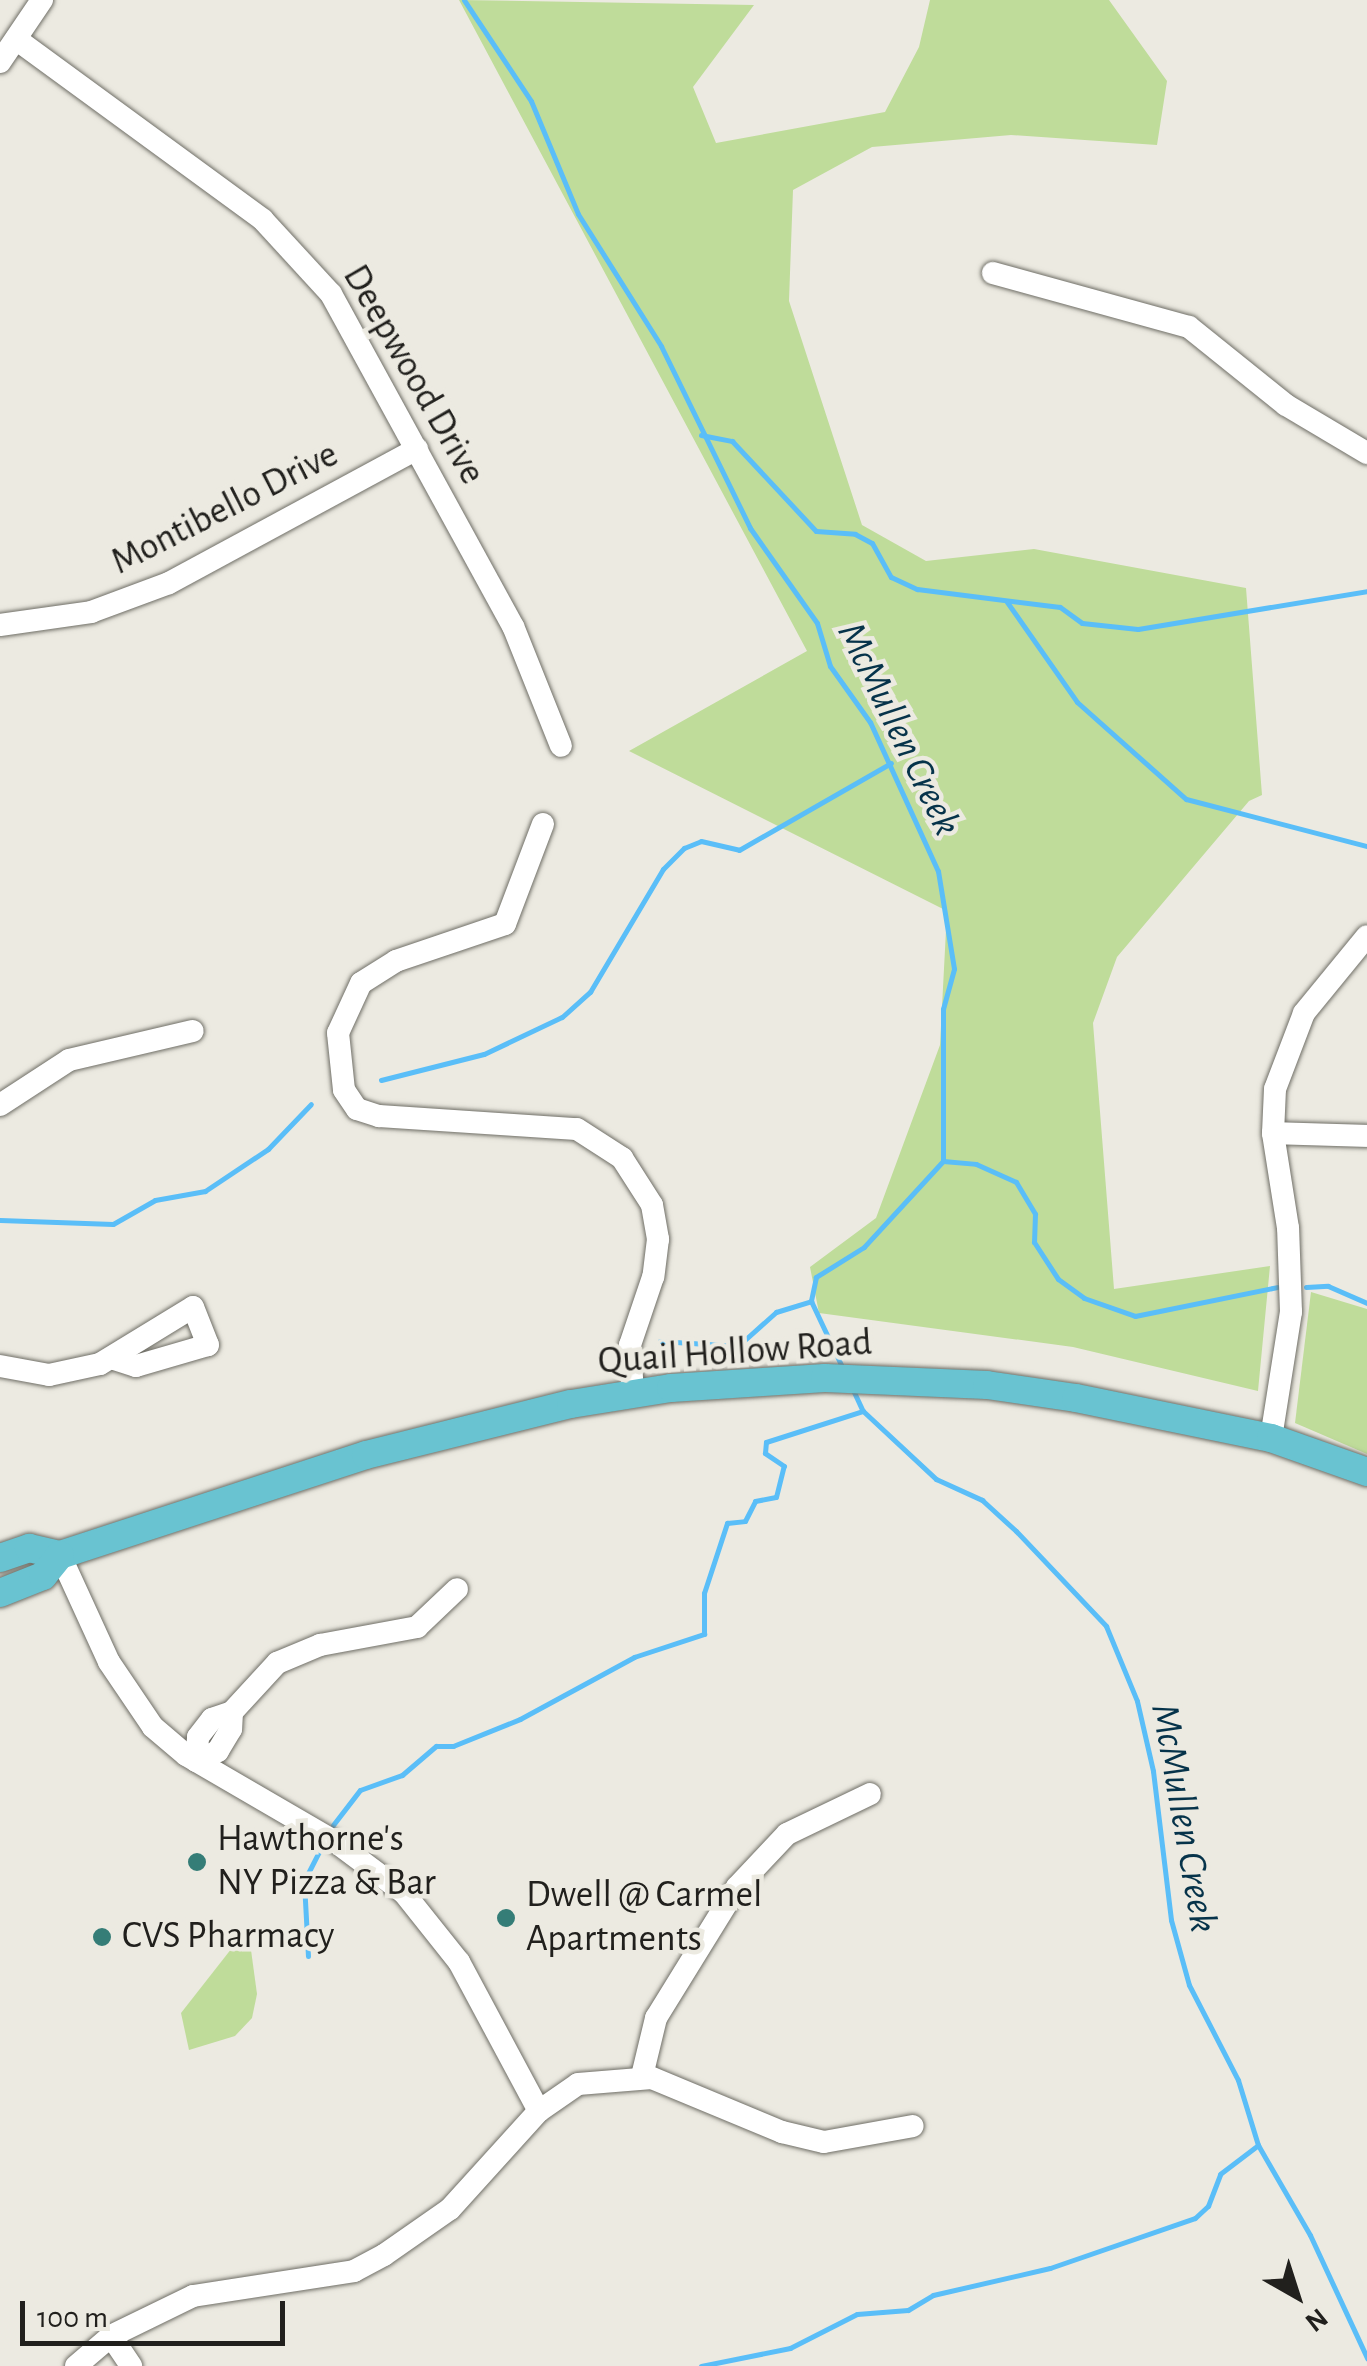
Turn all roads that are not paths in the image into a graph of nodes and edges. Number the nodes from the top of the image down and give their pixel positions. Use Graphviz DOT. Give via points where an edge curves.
graph roads {
  1 [pos="42,0"];
  2 [pos="16,39"];
  3 [pos="0,62"];
  4 [pos="993,273"];
  5 [pos="417,448"];
  6 [pos="1367,454"];
  7 [pos="0,625"];
  8 [pos="562,746"];
  9 [pos="543,824"];
  10 [pos="1367,936"];
  11 [pos="193,1031"];
  12 [pos="0,1106"];
  13 [pos="1273,1133"];
  14 [pos="1367,1136"];
  15 [pos="115,1360"];
  16 [pos="0,1366"];
  17 [pos="633,1394"];
  18 [pos="1271,1438"];
  19 [pos="1367,1472"];
  20 [pos="60,1555"];
  21 [pos="0,1558"];
  22 [pos="457,1589"];
  23 [pos="0,1593"];
  24 [pos="196,1761"];
  25 [pos="870,1794"];
  26 [pos="642,2076"];
  27 [pos="538,2112"];
  28 [pos="913,2126"];
  29 [pos="111,2336"];
  30 [pos="76,2366"];
  31 [pos="131,2366"];
  1 -- 2 [label="street"];
  2 -- 3 [label="street"];
  2 -- 5 [label="street, Deepwood Drive" via="263,220 298,253 348,321"];
  4 -- 6 [label="street" via="1189,327 1286,405"];
  5 -- 7 [label="street, Montibello Drive" via="169,583 92,612"];
  5 -- 8 [label="street, Deepwood Drive" via="513,626"];
  9 -- 17 [label="street" via="505,924 396,961 362,983 338,1033 344,1090 358,1108 379,1116 577,1130 622,1158 652,1204 658,1238 654,1277 630,1344"];
  10 -- 13 [label="street" via="1290,1038 1275,1088"];
  11 -- 12 [label="street" via="69,1060"];
  13 -- 14 [label="street"];
  13 -- 18 [label="street" via="1292,1274"];
  15 -- 16 [label="street" via="49,1376"];
  17 -- 18 [label="main road, Quail Hollow Road" via="906,1379 1076,1398"];
  17 -- 20 [label="main road, Quail Hollow Road" via="366,1455"];
  18 -- 19 [label="main road, Quail Hollow Road"];
  20 -- 21 [label="main road, Quail Hollow Road" via="29,1548"];
  20 -- 23 [label="main road, Quail Hollow Road" via="43,1576"];
  20 -- 24 [label="street" via="109,1662 153,1727"];
  22 -- 24 [label="street" via="417,1627 320,1645 278,1662 232,1712 212,1719 198,1738"];
  24 -- 27 [label="street" via="337,1843 404,1893 459,1962"];
  25 -- 26 [label="street" via="787,1834 737,1887 656,2018"];
  26 -- 27 [label="street" via="578,2084"];
  26 -- 28 [label="street" via="802,2139 824,2142"];
  27 -- 29 [label="street" via="450,2209 354,2271 216,2289"];
  29 -- 30 [label="street"];
  29 -- 31 [label="street"];
}
